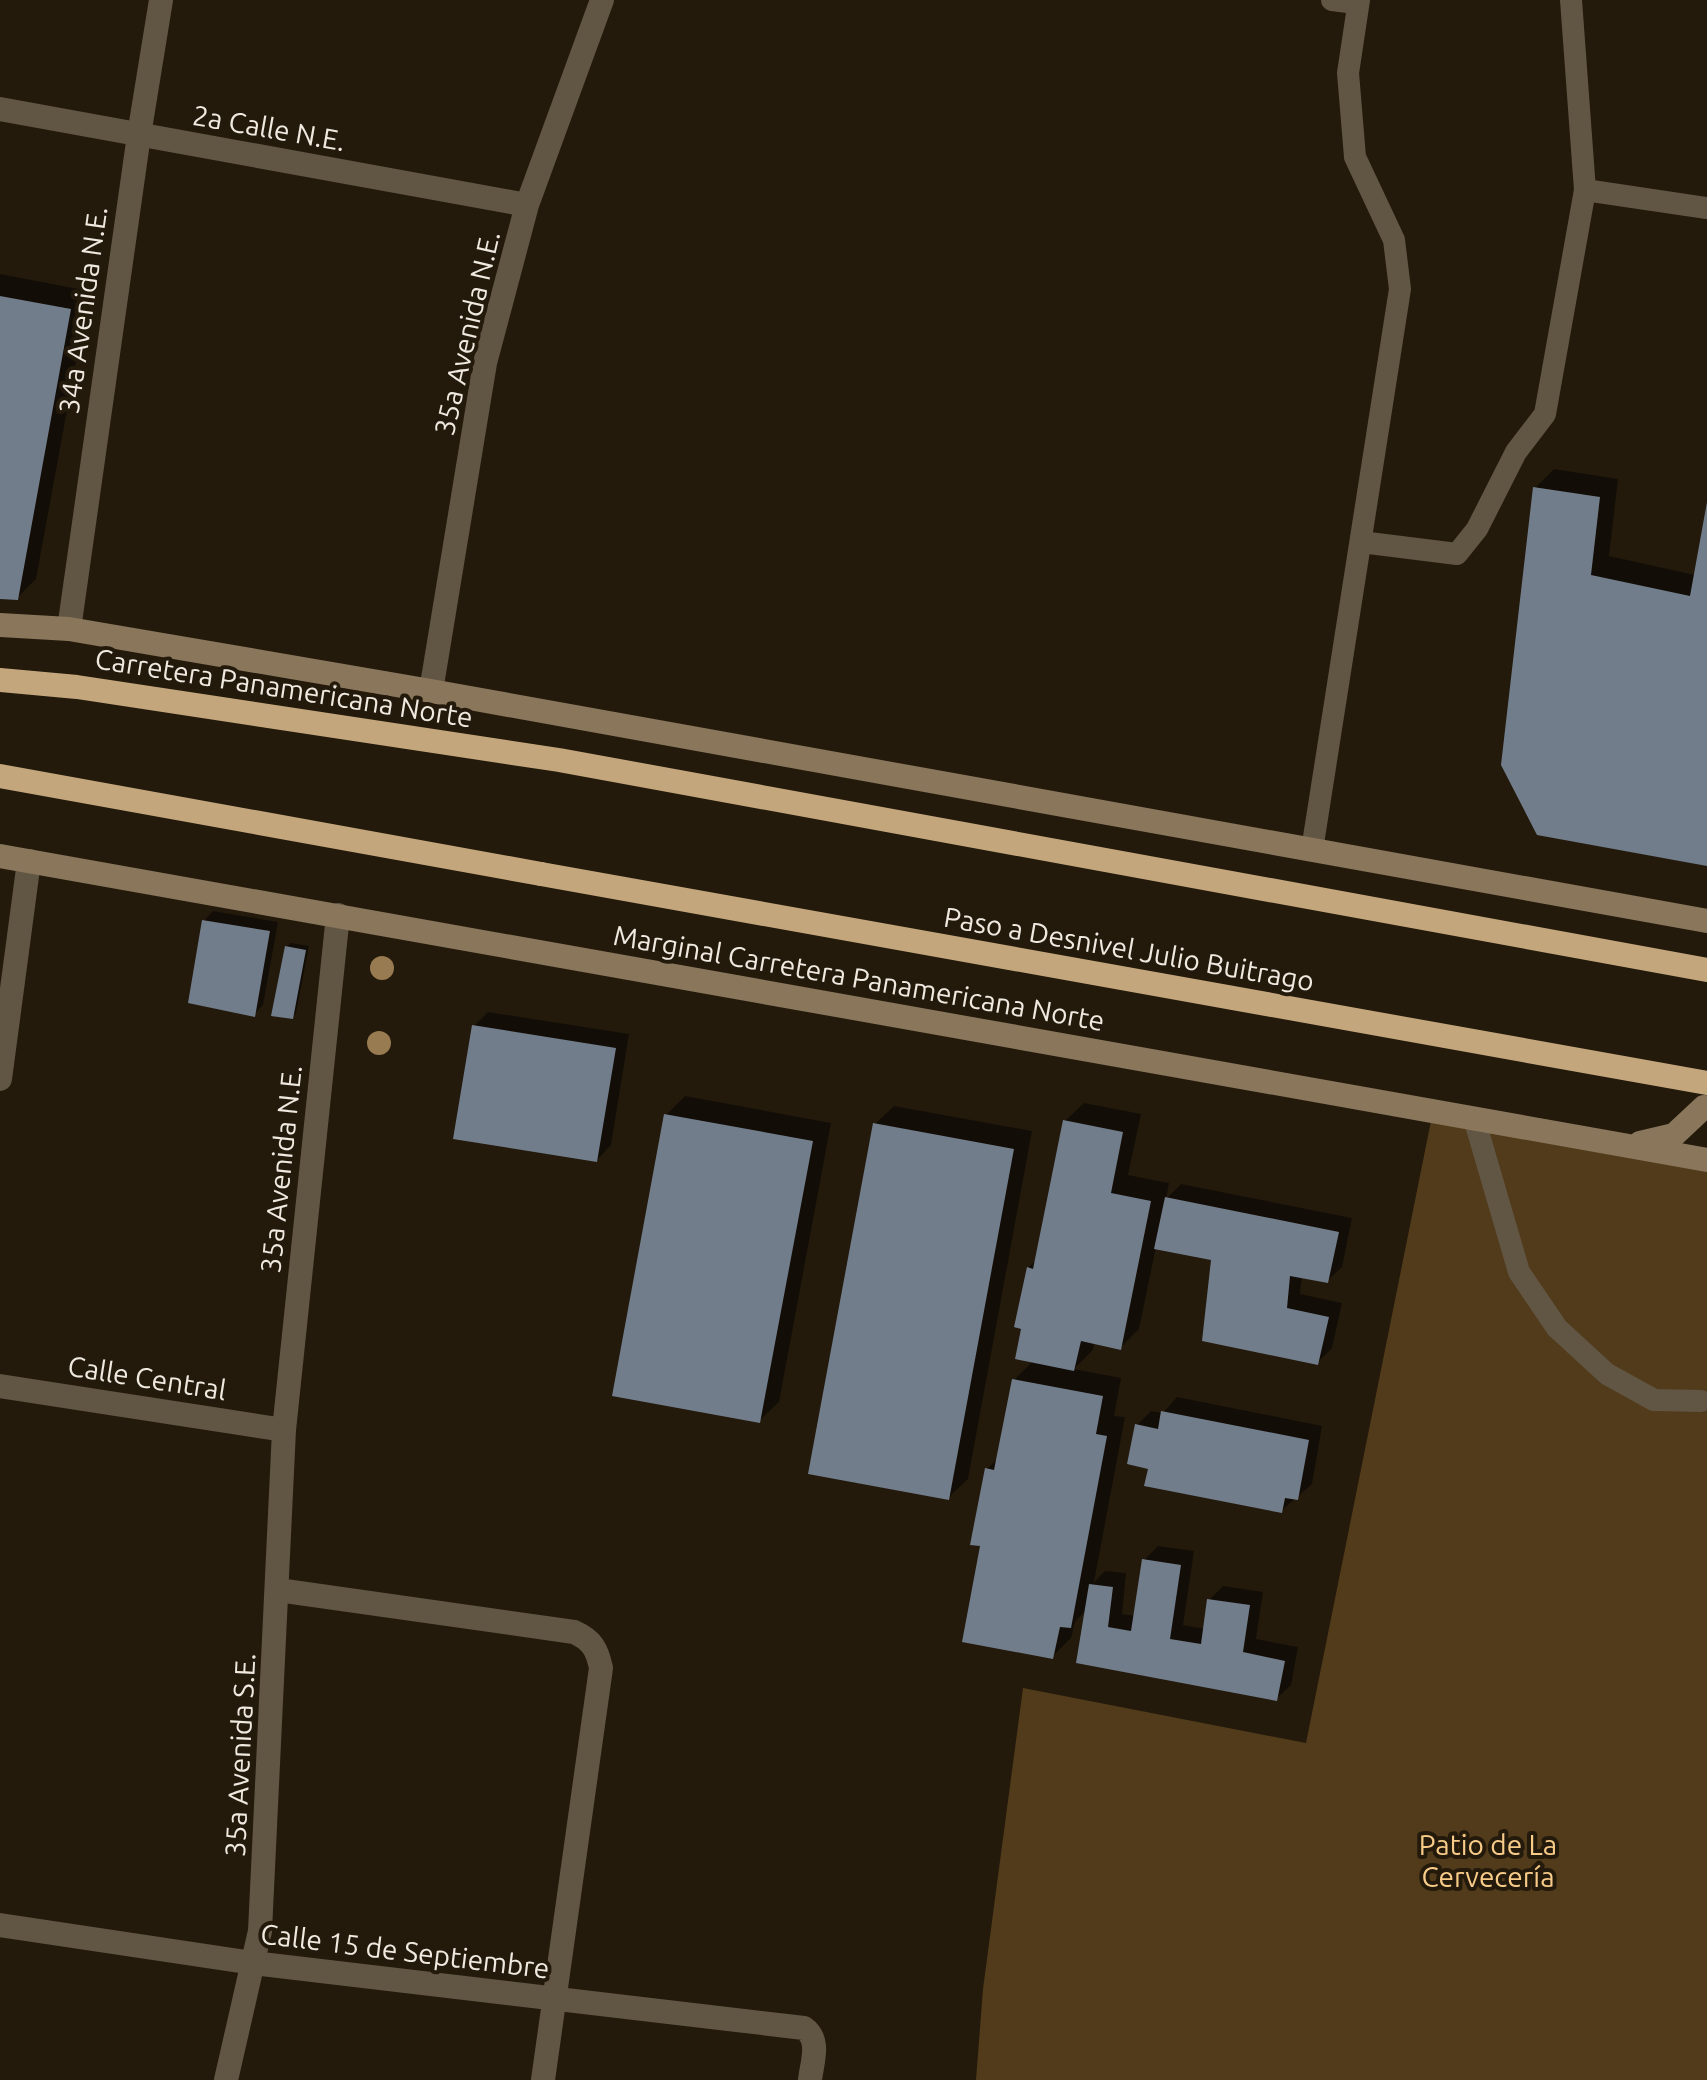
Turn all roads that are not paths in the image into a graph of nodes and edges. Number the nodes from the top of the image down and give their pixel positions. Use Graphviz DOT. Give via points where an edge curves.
graph roads {
  1 [pos="161,0"];
  2 [pos="602,0"];
  3 [pos="1332,0"];
  4 [pos="1571,0"];
  5 [pos="1357,2"];
  6 [pos="0,109"];
  7 [pos="139,135"];
  8 [pos="1585,190"];
  9 [pos="527,205"];
  10 [pos="1707,208"];
  11 [pos="1361,542"];
  12 [pos="0,625"];
  13 [pos="69,629"];
  14 [pos="0,680"];
  15 [pos="431,691"];
  16 [pos="0,776"];
  17 [pos="1312,850"];
  18 [pos="0,856"];
  19 [pos="29,861"];
  20 [pos="338,915"];
  21 [pos="1707,921"];
  22 [pos="1707,970"];
  23 [pos="0,1079"];
  24 [pos="1706,1096"];
  25 [pos="1474,1118"];
  26 [pos="1630,1146"];
  27 [pos="1707,1160"];
  28 [pos="0,1386"];
  29 [pos="1701,1401"];
  30 [pos="284,1430"];
  31 [pos="278,1590"];
  32 [pos="0,1925"];
  33 [pos="253,1963"];
  34 [pos="553,1999"];
  35 [pos="226,2080"];
  36 [pos="543,2080"];
  37 [pos="810,2080"];
  1 -- 7 [label="street, 34a Avenida N.E."];
  2 -- 9 [label="street, 35a Avenida N.E."];
  3 -- 5 [label="lane"];
  4 -- 8 [label="lane"];
  5 -- 11 [label="lane" via="1348,73 1355,157 1394,240 1400,289"];
  6 -- 7 [label="street, 2a Calle N.E."];
  7 -- 9 [label="street, 2a Calle N.E."];
  7 -- 13 [label="street, 34a Avenida N.E."];
  8 -- 10 [label="lane"];
  8 -- 11 [label="lane" via="1545,414 1516,452 1477,529 1457,554"];
  9 -- 15 [label="street, 35a Avenida N.E." via="485,363"];
  11 -- 17 [label="lane"];
  12 -- 13 [label="street"];
  13 -- 15 [label="street"];
  14 -- 22 [label="highway, Carretera Panamericana Norte" via="559,760"];
  15 -- 17 [label="street"];
  16 -- 24 [label="highway, Paso a Desnivel Julio Buitrago, bridge"];
  17 -- 21 [label="street"];
  18 -- 19 [label="street, Marginal Carretera Panamericana Norte"];
  19 -- 20 [label="street, Marginal Carretera Panamericana Norte"];
  19 -- 23 [label="street"];
  20 -- 25 [label="street, Marginal Carretera Panamericana Norte"];
  20 -- 30 [label="street, 35a Avenida N.E."];
  24 -- 26 [label="street" via="1674,1135"];
  25 -- 26 [label="street, Marginal Carretera Panamericana Norte"];
  25 -- 29 [label="lane" via="1519,1272 1557,1328 1607,1374 1654,1400"];
  26 -- 27 [label="street, Marginal Carretera Panamericana Norte"];
  28 -- 30 [label="street, Calle Central"];
  30 -- 31 [label="street, 35a Avenida S.E."];
  31 -- 33 [label="street, 35a Avenida S.E." via="260,1931"];
  31 -- 34 [label="street" via="574,1632 597,1650 601,1668"];
  32 -- 33 [label="street, Calle 15 de Septiembre"];
  33 -- 34 [label="street, Calle 15 de Septiembre"];
  33 -- 35 [label="street, 35a Avenida S.E."];
  34 -- 36 [label="street"];
  34 -- 37 [label="street, Calle 15 de Septiembre" via="804,2028 815,2044"];
}
